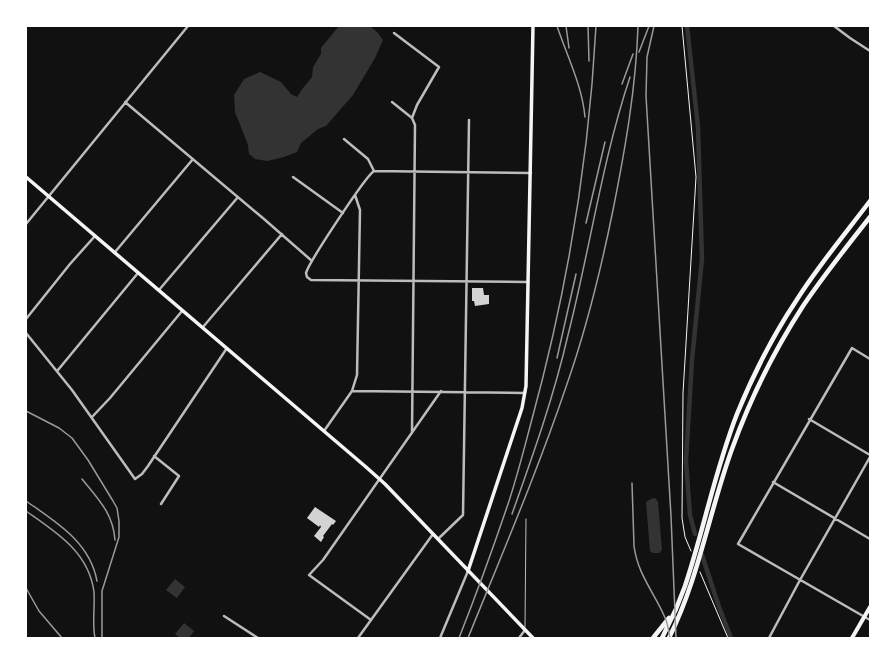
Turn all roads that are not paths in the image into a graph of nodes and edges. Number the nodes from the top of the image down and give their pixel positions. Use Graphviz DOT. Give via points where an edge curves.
graph roads {
  1 [pos="188,26"];
  2 [pos="534,26"];
  3 [pos="834,26"];
  4 [pos="394,33"];
  5 [pos="870,51"];
  6 [pos="125,102"];
  7 [pos="392,102"];
  8 [pos="412,118"];
  9 [pos="469,120"];
  10 [pos="344,139"];
  11 [pos="193,159"];
  12 [pos="374,171"];
  13 [pos="414,172"];
  14 [pos="468,172"];
  15 [pos="530,173"];
  16 [pos="26,177"];
  17 [pos="293,177"];
  18 [pos="356,195"];
  19 [pos="49,196"];
  20 [pos="238,197"];
  21 [pos="870,201"];
  22 [pos="343,213"];
  23 [pos="870,216"];
  24 [pos="26,224"];
  25 [pos="282,234"];
  26 [pos="95,236"];
  27 [pos="114,253"];
  28 [pos="312,262"];
  29 [pos="138,273"];
  30 [pos="359,281"];
  31 [pos="413,281"];
  32 [pos="466,282"];
  33 [pos="528,282"];
  34 [pos="158,290"];
  35 [pos="182,311"];
  36 [pos="26,319"];
  37 [pos="202,328"];
  38 [pos="26,333"];
  39 [pos="227,348"];
  40 [pos="870,359"];
  41 [pos="58,370"];
  42 [pos="352,391"];
  43 [pos="412,391"];
  44 [pos="441,391"];
  45 [pos="465,392"];
  46 [pos="525,393"];
  47 [pos="92,417"];
  48 [pos="809,419"];
  49 [pos="324,431"];
  50 [pos="412,433"];
  51 [pos="154,456"];
  52 [pos="870,456"];
  53 [pos="380,480"];
  54 [pos="773,482"];
  55 [pos="161,504"];
  56 [pos="836,518"];
  57 [pos="526,519"];
  58 [pos="433,534"];
  59 [pos="870,538"];
  60 [pos="438,539"];
  61 [pos="468,571"];
  62 [pos="800,580"];
  63 [pos="870,607"];
  64 [pos="676,609"];
  65 [pos="224,616"];
  66 [pos="864,617"];
  67 [pos="371,620"];
  68 [pos="870,620"];
  69 [pos="525,630"];
  70 [pos="654,637"];
  71 [pos="258,638"];
  72 [pos="358,638"];
  73 [pos="440,638"];
  74 [pos="519,638"];
  75 [pos="533,638"];
  76 [pos="662,638"];
  77 [pos="669,638"];
  78 [pos="769,638"];
  79 [pos="852,638"];
  1 -- 6 [label="street"];
  2 -- 15 [label="main road"];
  3 -- 5 [label="street"];
  4 -- 8 [label="street" via="439,68 416,105"];
  6 -- 11 [label="street"];
  6 -- 19 [label="street"];
  7 -- 8 [label="street"];
  8 -- 13 [label="street" via="415,125"];
  9 -- 14 [label="street"];
  10 -- 12 [label="street" via="368,159"];
  11 -- 20 [label="street"];
  11 -- 27 [label="street"];
  12 -- 13 [label="street"];
  12 -- 18 [label="street"];
  13 -- 14 [label="street"];
  13 -- 31 [label="street"];
  14 -- 15 [label="street"];
  14 -- 32 [label="street"];
  15 -- 33 [label="main road"];
  16 -- 19 [label="main road"];
  17 -- 22 [label="street"];
  18 -- 22 [label="street"];
  18 -- 30 [label="street" via="360,210"];
  19 -- 24 [label="street"];
  19 -- 26 [label="main road"];
  20 -- 25 [label="street"];
  20 -- 34 [label="street"];
  21 -- 64 [label="highway" via="787,314 749,385 731,429 689,574"];
  22 -- 28 [label="street"];
  23 -- 77 [label="highway" via="803,306 771,360 733,447 690,588"];
  25 -- 28 [label="street"];
  25 -- 37 [label="street"];
  26 -- 27 [label="main road"];
  26 -- 36 [label="street"];
  27 -- 29 [label="main road"];
  28 -- 30 [label="street" via="306,274 311,280"];
  29 -- 34 [label="main road"];
  29 -- 41 [label="street"];
  30 -- 31 [label="street"];
  30 -- 42 [label="street" via="357,375"];
  31 -- 32 [label="street"];
  31 -- 43 [label="street"];
  32 -- 33 [label="street"];
  32 -- 45 [label="street"];
  33 -- 46 [label="main road"];
  34 -- 35 [label="main road"];
  35 -- 37 [label="main road"];
  35 -- 47 [label="street"];
  37 -- 39 [label="main road"];
  38 -- 41 [label="street"];
  39 -- 49 [label="main road"];
  39 -- 51 [label="street"];
  40 -- 48 [label="street" via="852,348"];
  41 -- 47 [label="street"];
  42 -- 43 [label="street"];
  42 -- 49 [label="street"];
  43 -- 44 [label="street"];
  43 -- 50 [label="street"];
  44 -- 45 [label="street"];
  44 -- 50 [label="street"];
  45 -- 46 [label="street"];
  45 -- 60 [label="street" via="463,515"];
  46 -- 61 [label="main road"];
  47 -- 51 [label="street" via="135,479"];
  48 -- 52 [label="street"];
  48 -- 54 [label="street"];
  49 -- 53 [label="main road"];
  50 -- 53 [label="street"];
  51 -- 55 [label="street" via="179,476"];
  52 -- 56 [label="street"];
  53 -- 58 [label="main road"];
  53 -- 67 [label="street" via="323,560 309,575"];
  54 -- 56 [label="street"];
  54 -- 62 [label="street" via="738,544"];
  56 -- 59 [label="street"];
  56 -- 62 [label="street"];
  57 -- 69 [label="lane"];
  58 -- 60 [label="main road"];
  58 -- 67 [label="street"];
  60 -- 61 [label="main road"];
  61 -- 69 [label="main road"];
  61 -- 73 [label="street"];
  62 -- 66 [label="street"];
  62 -- 78 [label="street"];
  63 -- 66 [label="main road"];
  64 -- 70 [label="highway"];
  64 -- 76 [label="highway"];
  65 -- 71 [label="street"];
  66 -- 68 [label="street"];
  66 -- 79 [label="main road"];
  67 -- 72 [label="street"];
  69 -- 74 [label="street"];
  69 -- 75 [label="main road"];
}
